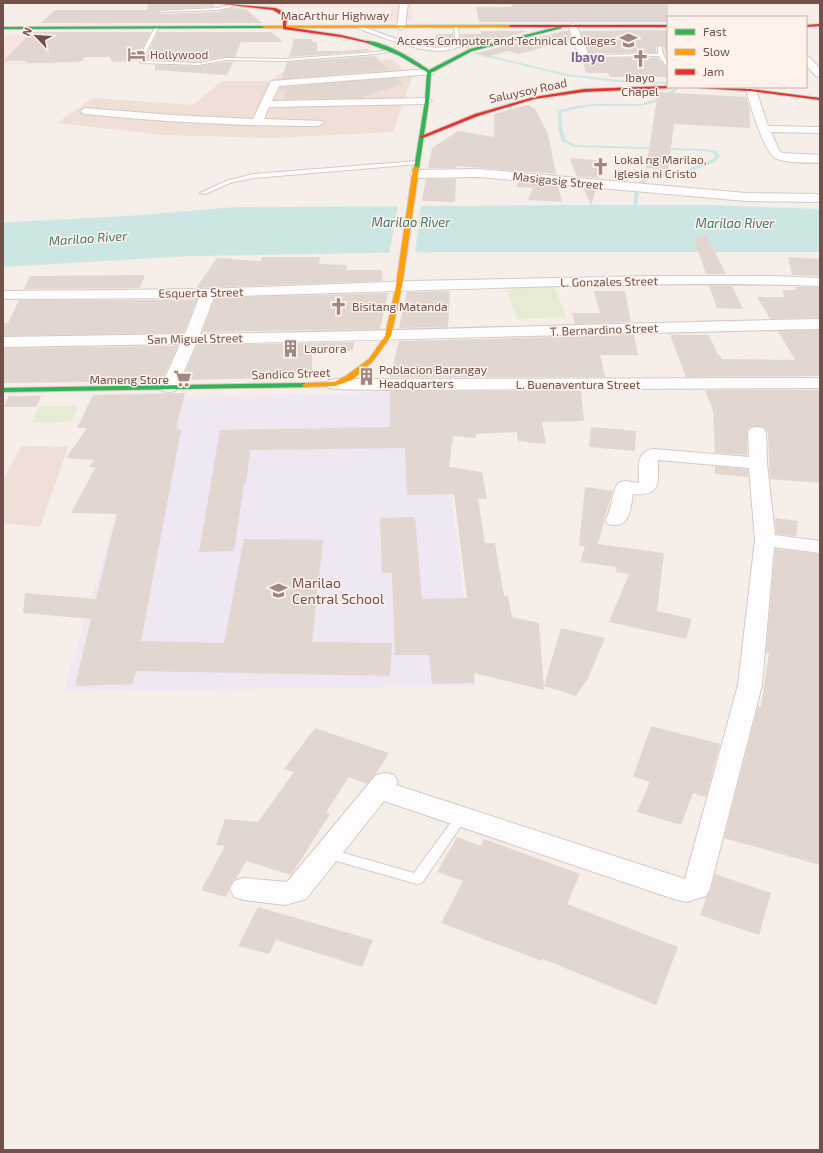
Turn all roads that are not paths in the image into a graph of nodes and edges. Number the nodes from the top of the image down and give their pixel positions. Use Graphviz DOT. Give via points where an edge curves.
graph roads {
  1 [pos="218,3"];
  2 [pos="404,3"];
  3 [pos="231,6"];
  4 [pos="160,11"];
  5 [pos="561,26"];
  6 [pos="573,26"];
  7 [pos="667,26"];
  8 [pos="807,26"];
  9 [pos="820,26"];
  10 [pos="157,27"];
  11 [pos="359,27"];
  12 [pos="401,27"];
  13 [pos="456,27"];
  14 [pos="3,28"];
  15 [pos="284,28"];
  16 [pos="660,47"];
  17 [pos="393,50"];
  18 [pos="660,55"];
  19 [pos="592,56"];
  20 [pos="807,60"];
  21 [pos="667,66"];
  22 [pos="429,72"];
  23 [pos="820,74"];
  24 [pos="667,87"];
  25 [pos="724,88"];
  26 [pos="750,89"];
  27 [pos="820,99"];
  28 [pos="427,101"];
  29 [pos="266,104"];
  30 [pos="85,111"];
  31 [pos="257,123"];
  32 [pos="318,123"];
  33 [pos="764,129"];
  34 [pos="820,130"];
  35 [pos="421,137"];
  36 [pos="820,159"];
  37 [pos="416,168"];
  38 [pos="203,193"];
  39 [pos="820,198"];
  40 [pos="820,282"];
  41 [pos="399,286"];
  42 [pos="208,293"];
  43 [pos="3,295"];
  44 [pos="820,324"];
  45 [pos="388,336"];
  46 [pos="191,338"];
  47 [pos="3,342"];
  48 [pos="335,384"];
  49 [pos="820,384"];
  50 [pos="169,387"];
  51 [pos="3,390"];
  52 [pos="757,432"];
  53 [pos="758,463"];
  54 [pos="615,520"];
  55 [pos="765,540"];
  56 [pos="820,547"];
  57 [pos="462,817"];
  58 [pos="326,853"];
  59 [pos="244,889"];
  1 -- 3 [label="main road"];
  2 -- 12 [label="street"];
  3 -- 4 [label="lane" via="218,9"];
  3 -- 15 [label="main road" via="280,11 285,16"];
  5 -- 6 [label="main road, MacArthur Highway"];
  5 -- 13 [label="main road, MacArthur Highway"];
  5 -- 22 [label="main road" via="471,50"];
  6 -- 7 [label="main road, MacArthur Highway"];
  6 -- 19 [label="street" via="584,55"];
  8 -- 9 [label="main road"];
  10 -- 14 [label="main road, MacArthur Highway"];
  10 -- 15 [label="main road, MacArthur Highway"];
  10 -- 17 [label="lane" via="141,58 143,62 199,64 226,59 291,59"];
  11 -- 12 [label="main road, MacArthur Highway"];
  11 -- 13 [label="lane" via="427,49 458,46"];
  11 -- 15 [label="main road, MacArthur Highway"];
  12 -- 13 [label="main road, MacArthur Highway"];
  15 -- 17 [label="main road" via="355,39"];
  16 -- 18 [label="lane"];
  17 -- 22 [label="main road" via="405,54"];
  18 -- 19 [label="lane"];
  18 -- 21 [label="lane"];
  20 -- 23 [label="street"];
  22 -- 28 [label="main road, Sandico Street"];
  22 -- 29 [label="street" via="276,83"];
  24 -- 35 [label="main road, Saluysoy Road" via="551,95 493,109"];
  25 -- 26 [label="main road"];
  26 -- 27 [label="main road"];
  26 -- 33 [label="street"];
  28 -- 29 [label="street"];
  28 -- 35 [label="main road, Sandico Street"];
  29 -- 31 [label="street"];
  30 -- 31 [label="street"];
  31 -- 32 [label="street"];
  33 -- 34 [label="street"];
  33 -- 36 [label="street" via="774,152 780,156"];
  35 -- 37 [label="main road, Sandico Street"];
  37 -- 38 [label="lane" via="253,176 234,179"];
  37 -- 39 [label="street, Masigasig Street" via="746,197"];
  37 -- 41 [label="main road, Sandico Street"];
  40 -- 41 [label="street, L. Gonzales Street" via="654,280"];
  41 -- 42 [label="street, Esquerta Street"];
  41 -- 45 [label="main road, Sandico Street"];
  42 -- 43 [label="street, Esquerta Street"];
  42 -- 46 [label="street"];
  44 -- 45 [label="street, T. Bernardino Street"];
  45 -- 46 [label="street, San Miguel Street"];
  45 -- 48 [label="main road, Sandico Street" via="371,360 349,378"];
  46 -- 47 [label="street, San Miguel Street"];
  46 -- 50 [label="street"];
  48 -- 49 [label="street, L. Buenaventura Street"];
  48 -- 50 [label="main road, Sandico Street"];
  50 -- 51 [label="main road, Sandico Street"];
  52 -- 53 [label="street"];
  53 -- 54 [label="street" via="653,454 649,456 648,486 645,489 625,487 619,516"];
  53 -- 55 [label="street"];
  55 -- 56 [label="street"];
  55 -- 57 [label="street" via="750,685 696,888 687,891 674,888"];
  57 -- 58 [label="lane" via="417,879"];
  57 -- 58 [label="street" via="382,786"];
  58 -- 59 [label="street" via="296,891 285,894"];
}
